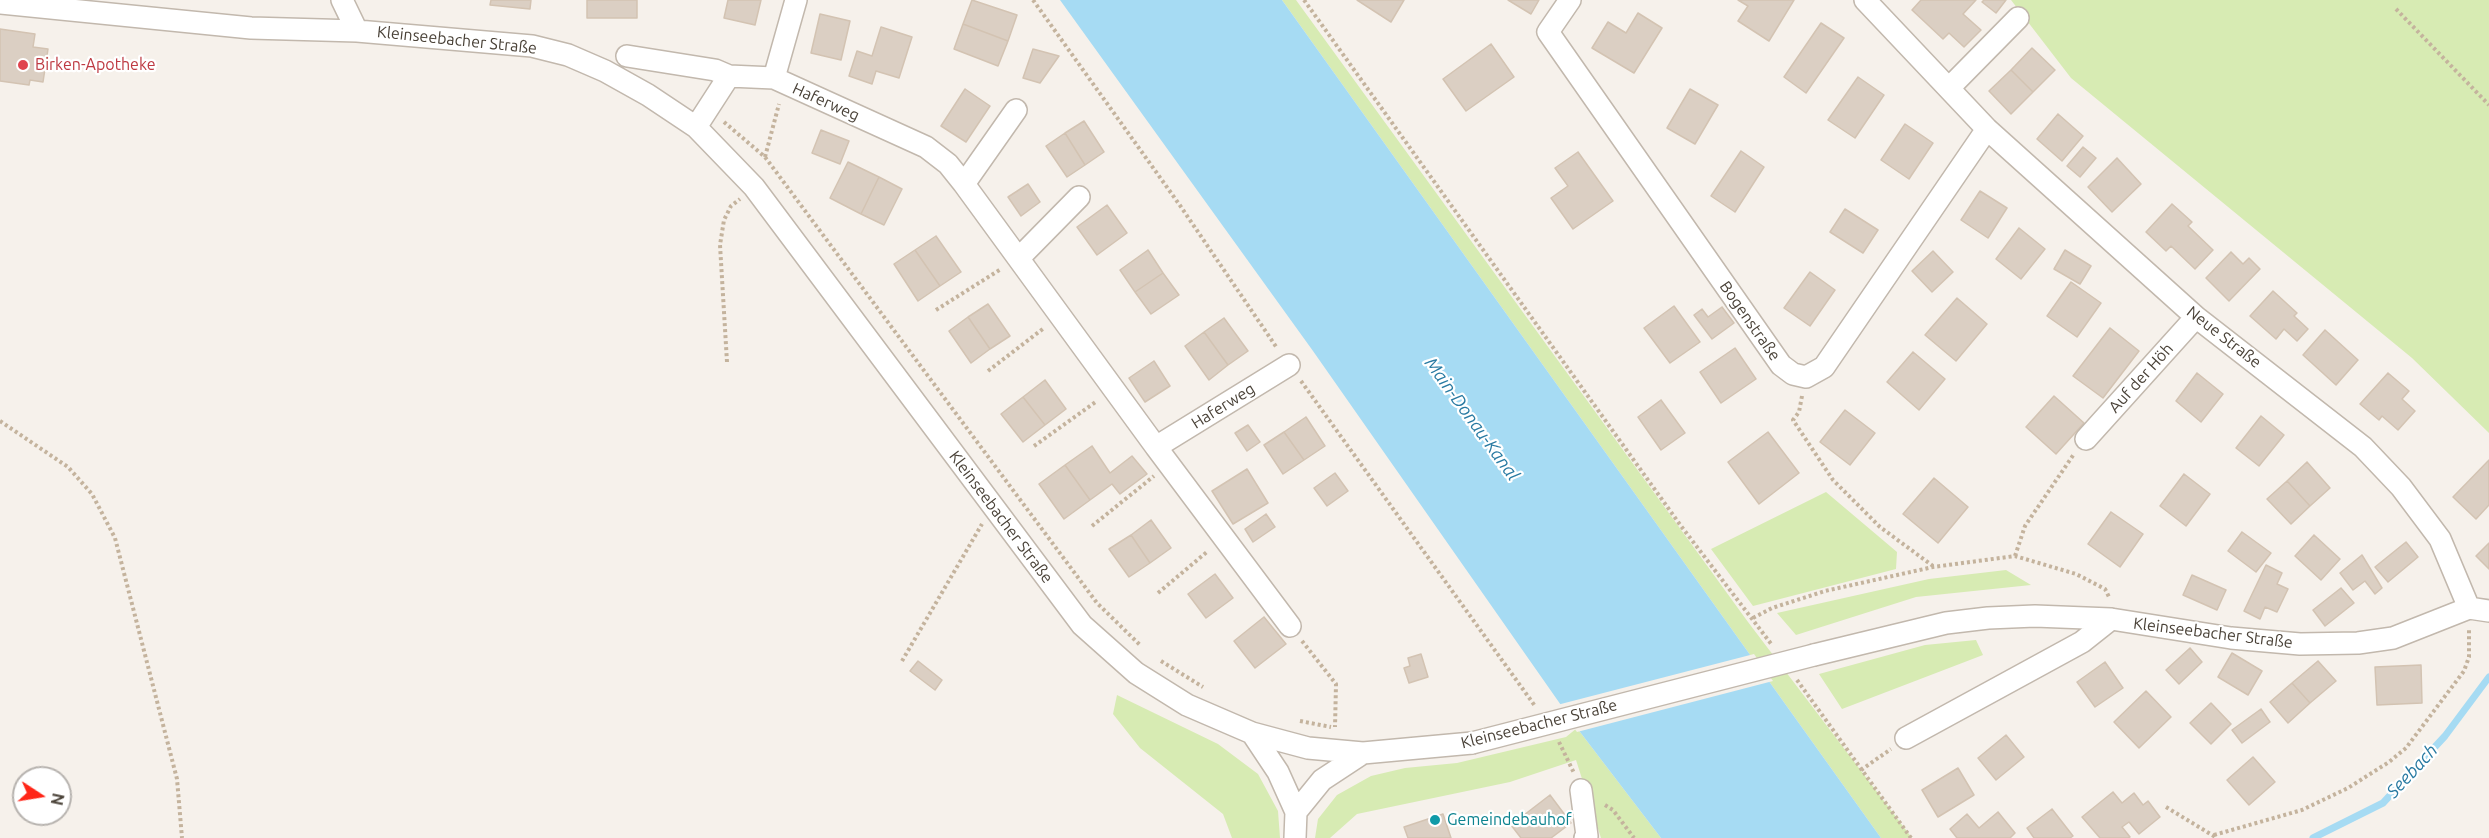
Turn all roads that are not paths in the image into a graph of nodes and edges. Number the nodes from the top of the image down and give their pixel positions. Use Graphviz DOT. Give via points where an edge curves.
graph roads {
  1 [pos="342,0"];
  2 [pos="796,0"];
  3 [pos="1570,0"];
  4 [pos="1865,0"];
  5 [pos="0,3"];
  6 [pos="2018,18"];
  7 [pos="357,31"];
  8 [pos="627,56"];
  9 [pos="729,76"];
  10 [pos="780,81"];
  11 [pos="1950,87"];
  12 [pos="1016,110"];
  13 [pos="696,127"];
  14 [pos="1987,129"];
  15 [pos="964,184"];
  16 [pos="1079,197"];
  17 [pos="1019,258"];
  18 [pos="2196,317"];
  19 [pos="1289,366"];
  20 [pos="2086,439"];
  21 [pos="1156,447"];
  22 [pos="2479,609"];
  23 [pos="2111,610"];
  24 [pos="1290,626"];
  25 [pos="1252,733"];
  26 [pos="1906,738"];
  27 [pos="1363,753"];
  28 [pos="1581,790"];
  29 [pos="1296,812"];
  30 [pos="1295,838"];
  31 [pos="1585,838"];
  1 -- 7 [label="street"];
  2 -- 10 [label="street"];
  3 -- 14 [label="street, Bogenstraße" via="1548,32 1781,365 1793,374 1806,377 1824,367"];
  4 -- 11 [label="street, Neue Straße"];
  5 -- 7 [label="street, Kleinseebacher Straße" via="251,28"];
  6 -- 11 [label="street"];
  7 -- 13 [label="street, Kleinseebacher Straße" via="532,46 567,55 631,85"];
  8 -- 9 [label="street, Haferweg" via="716,70"];
  9 -- 10 [label="street, Haferweg"];
  9 -- 13 [label="street"];
  10 -- 15 [label="street, Haferweg" via="926,147 948,164"];
  11 -- 14 [label="street, Neue Straße"];
  12 -- 15 [label="street"];
  13 -- 25 [label="street, Kleinseebacher Straße" via="754,187 1082,625 1136,673 1187,705"];
  14 -- 18 [label="street, Neue Straße"];
  15 -- 17 [label="street, Haferweg"];
  16 -- 17 [label="street"];
  17 -- 21 [label="street, Haferweg"];
  18 -- 20 [label="street, Auf der Höh"];
  18 -- 22 [label="street, Neue Straße" via="2363,447 2401,487 2440,539"];
  19 -- 21 [label="street, Haferweg"];
  21 -- 24 [label="street, Haferweg"];
  22 -- 23 [label="street, Kleinseebacher Straße" via="2392,638 2300,644 2231,638"];
  23 -- 26 [label="street, Kleinseebacher Straße" via="2082,642"];
  23 -- 27 [label="street, Kleinseebacher Straße, bridge" via="1947,623 1472,743"];
  25 -- 27 [label="street, Kleinseebacher Straße" via="1308,748"];
  25 -- 29 [label="street" via="1278,772"];
  27 -- 29 [label="street" via="1322,780"];
  28 -- 31 [label="street"];
  29 -- 30 [label="street"];
}
